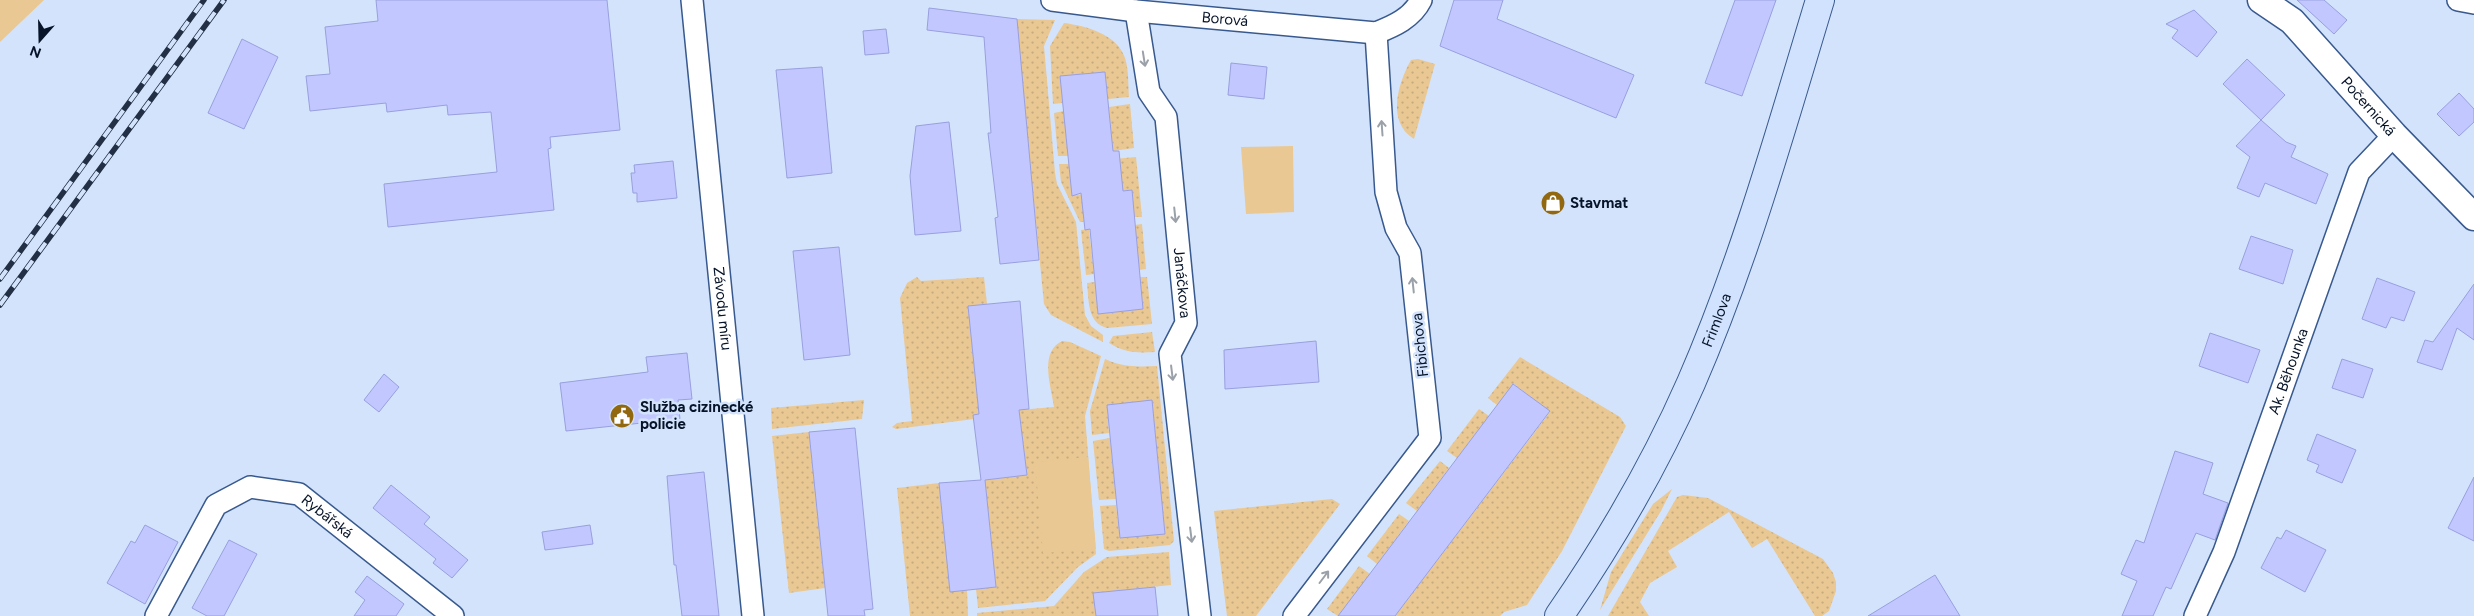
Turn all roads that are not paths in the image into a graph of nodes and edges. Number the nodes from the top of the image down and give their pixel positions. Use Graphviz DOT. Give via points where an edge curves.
graph roads {
  1 [pos="692,0"];
  2 [pos="1052,0"];
  3 [pos="1422,0"];
  4 [pos="1820,0"];
  5 [pos="2262,0"];
  6 [pos="2458,0"];
  7 [pos="1086,2"];
  8 [pos="2474,3"];
  9 [pos="1136,10"];
  10 [pos="1386,30"];
  11 [pos="2394,135"];
  12 [pos="2474,218"];
  13 [pos="156,616"];
  14 [pos="453,616"];
  15 [pos="754,616"];
  16 [pos="1200,616"];
  17 [pos="1294,616"];
  18 [pos="1559,616"];
  19 [pos="2195,616"];
  1 -- 15 [label="street, Závodu míru"];
  2 -- 7 [label="street, Borová"];
  3 -- 10 [label="street" via="1410,16"];
  4 -- 18 [label="main road, Frimlova" via="1745,244 1690,383 1632,501"];
  5 -- 11 [label="street, Počernická" via="2292,21"];
  6 -- 8 [label="street"];
  7 -- 9 [label="street, Borová"];
  9 -- 10 [label="street, Borová"];
  9 -- 16 [label="street, Janáčkova, one-way" via="1149,92 1166,117 1186,323 1170,354"];
  17 -- 10 [label="street, Fibichova, one-way" via="1430,438 1410,254 1396,228 1386,192"];
  11 -- 12 [label="street, Počernická"];
  11 -- 19 [label="street, Ak. Běhounka" via="2359,172 2224,552"];
  13 -- 14 [label="street, Rybářská" via="216,505 250,487 299,494"];
}
